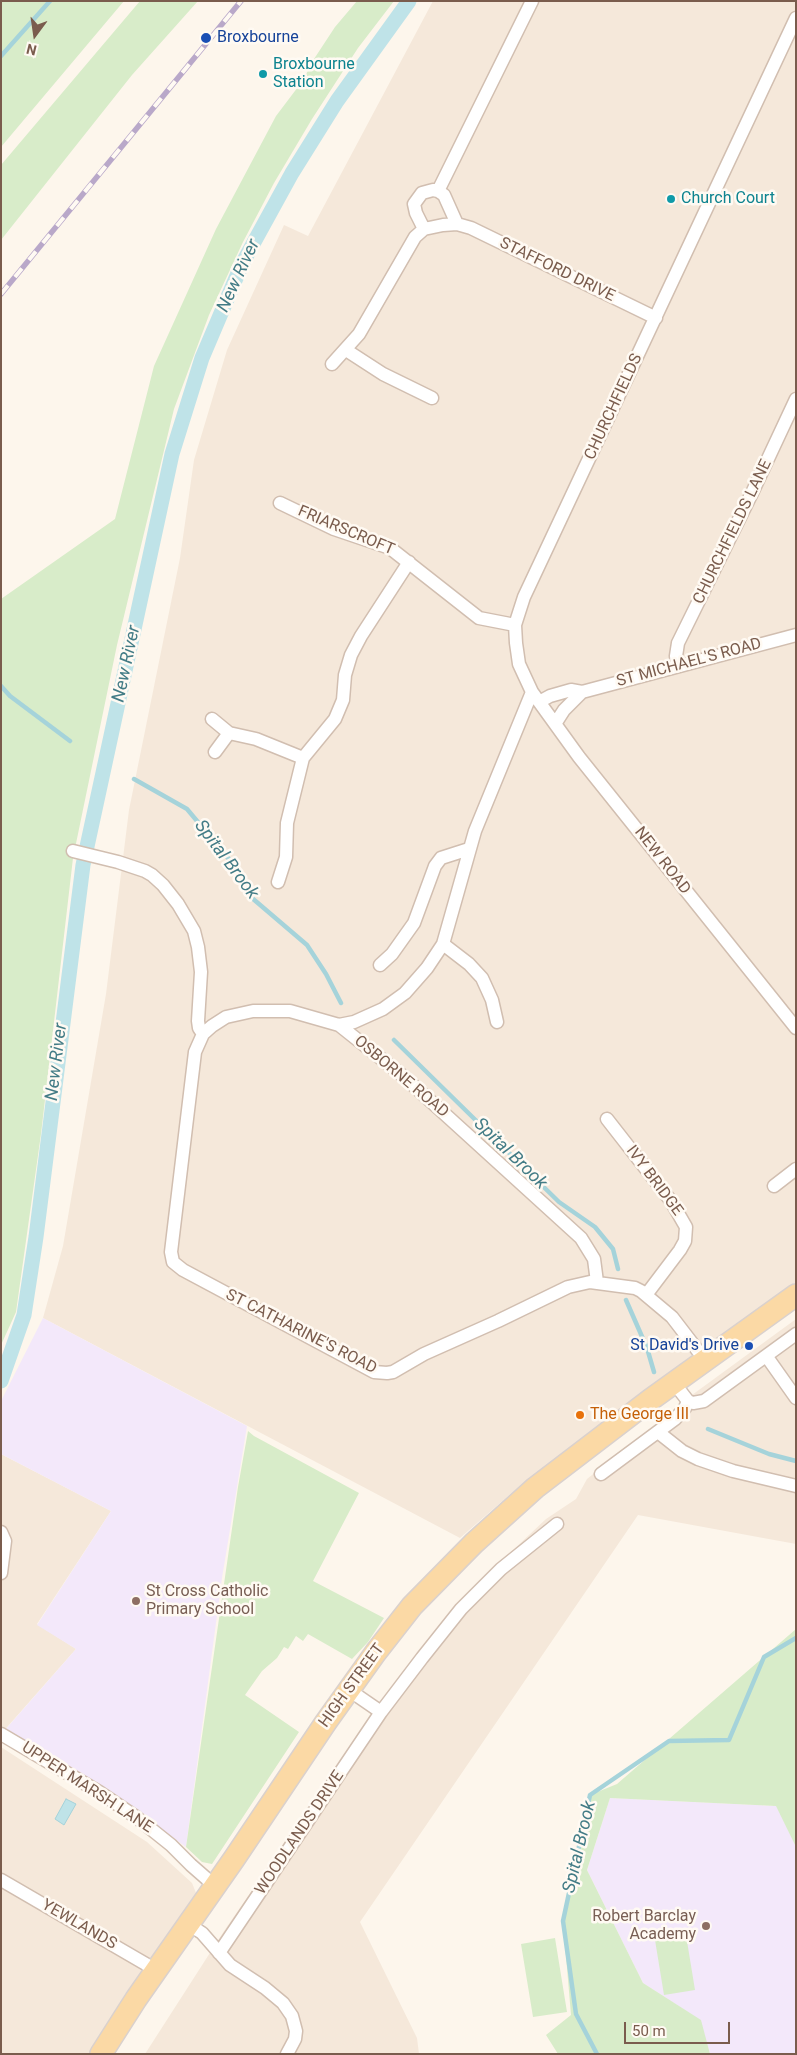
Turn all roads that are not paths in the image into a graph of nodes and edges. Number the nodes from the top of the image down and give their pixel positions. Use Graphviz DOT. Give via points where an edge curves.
graph roads {
  1 [pos="532,1"];
  2 [pos="796,18"];
  3 [pos="438,191"];
  4 [pos="457,224"];
  5 [pos="424,229"];
  6 [pos="656,318"];
  7 [pos="346,350"];
  8 [pos="332,364"];
  9 [pos="432,398"];
  10 [pos="796,399"];
  11 [pos="280,502"];
  12 [pos="410,562"];
  13 [pos="515,625"];
  14 [pos="796,635"];
  15 [pos="677,666"];
  16 [pos="582,692"];
  17 [pos="536,697"];
  18 [pos="212,719"];
  19 [pos="555,724"];
  20 [pos="229,733"];
  21 [pos="215,752"];
  22 [pos="303,758"];
  23 [pos="469,849"];
  24 [pos="73,851"];
  25 [pos="278,882"];
  26 [pos="443,944"];
  27 [pos="380,965"];
  28 [pos="497,1022"];
  29 [pos="339,1025"];
  30 [pos="796,1028"];
  31 [pos="204,1034"];
  32 [pos="607,1119"];
  33 [pos="796,1169"];
  34 [pos="774,1186"];
  35 [pos="597,1282"];
  36 [pos="646,1295"];
  37 [pos="796,1295"];
  38 [pos="796,1334"];
  39 [pos="767,1356"];
  40 [pos="705,1360"];
  41 [pos="674,1383"];
  42 [pos="796,1398"];
  43 [pos="688,1401"];
  44 [pos="658,1432"];
  45 [pos="601,1474"];
  46 [pos="796,1486"];
  47 [pos="558,1524"];
  48 [pos="1,1532"];
  49 [pos="1,1573"];
  50 [pos="349,1690"];
  51 [pos="382,1712"];
  52 [pos="1,1734"];
  53 [pos="1,1880"];
  54 [pos="215,1886"];
  55 [pos="188,1924"];
  56 [pos="219,1953"];
  57 [pos="156,1970"];
  58 [pos="101,2054"];
  59 [pos="288,2054"];
  1 -- 3 [label="street"];
  2 -- 6 [label="street, CHURCHFIELDS"];
  3 -- 4 [label="street" via="448,200"];
  3 -- 5 [label="street" via="422,194 414,204"];
  4 -- 5 [label="street, STAFFORD DRIVE"];
  4 -- 6 [label="street, STAFFORD DRIVE"];
  5 -- 7 [label="street" via="415,237 359,334"];
  6 -- 13 [label="street, CHURCHFIELDS" via="524,597"];
  7 -- 8 [label="street"];
  7 -- 9 [label="street" via="383,374"];
  10 -- 15 [label="street, CHURCHFIELDS LANE" via="678,643"];
  11 -- 12 [label="street, FRIARSCROFT" via="334,529 380,543"];
  12 -- 13 [label="street, FRIARSCROFT" via="479,618"];
  12 -- 22 [label="street, FRIARSCROFT" via="361,636 347,666 340,711"];
  13 -- 17 [label="street, CHURCHFIELDS" via="520,664"];
  14 -- 15 [label="street, ST MICHAEL'S ROAD"];
  15 -- 16 [label="street, ST MICHAEL'S ROAD"];
  16 -- 17 [label="street, ST MICHAEL'S ROAD" via="571,690"];
  16 -- 19 [label="street, ST MICHAEL'S ROAD"];
  17 -- 19 [label="street, NEW ROAD"];
  17 -- 23 [label="street" via="485,803"];
  18 -- 20 [label="street"];
  19 -- 30 [label="street, NEW ROAD"];
  20 -- 21 [label="street"];
  20 -- 22 [label="street" via="256,739"];
  22 -- 25 [label="street" via="287,823 286,857"];
  23 -- 26 [label="street"];
  23 -- 27 [label="street" via="441,858 414,923"];
  24 -- 31 [label="street" via="144,871 158,879 169,892 197,939 201,964 198,1021"];
  26 -- 28 [label="street" via="470,964 482,978"];
  26 -- 29 [label="street" via="428,968 405,993 369,1015"];
  29 -- 31 [label="street, ST CATHARINE'S ROAD" via="284,1011 253,1010 226,1017"];
  29 -- 35 [label="street, OSBORNE ROAD" via="403,1076 581,1238 594,1259"];
  31 -- 35 [label="street, ST CATHARINE'S ROAD" via="195,1052 171,1252 173,1262 180,1268 380,1374 393,1372 568,1286"];
  32 -- 36 [label="street, IVY BRIDGE" via="672,1200 686,1227 685,1241 680,1250"];
  33 -- 34 [label="street"];
  35 -- 36 [label="street, ST CATHARINE'S ROAD" via="635,1288"];
  36 -- 40 [label="street, ST CATHARINE'S ROAD" via="672,1317"];
  37 -- 40 [label="main road, HIGH STREET"];
  38 -- 39 [label="street"];
  39 -- 42 [label="street"];
  39 -- 43 [label="street" via="704,1401"];
  40 -- 41 [label="main road, HIGH STREET"];
  41 -- 43 [label="street"];
  41 -- 50 [label="main road, HIGH STREET" via="505,1513 412,1606"];
  43 -- 44 [label="street" via="680,1415"];
  44 -- 45 [label="street"];
  44 -- 46 [label="street" via="682,1451 706,1462"];
  47 -- 51 [label="street, WOODLANDS DRIVE" via="502,1568 461,1609"];
  48 -- 49 [label="street" via="5,1541"];
  50 -- 51 [label="street"];
  50 -- 54 [label="main road, HIGH STREET"];
  51 -- 56 [label="street, WOODLANDS DRIVE"];
  52 -- 54 [label="street, UPPER MARSH LANE" via="136,1817"];
  53 -- 57 [label="street, YEWLANDS"];
  54 -- 55 [label="main road, HIGH STREET"];
  55 -- 56 [label="street" via="202,1933"];
  55 -- 57 [label="main road, HIGH STREET"];
  56 -- 59 [label="street" via="230,1965 278,1998 292,2016 296,2031"];
  57 -- 58 [label="main road, HIGH STREET"];
}
